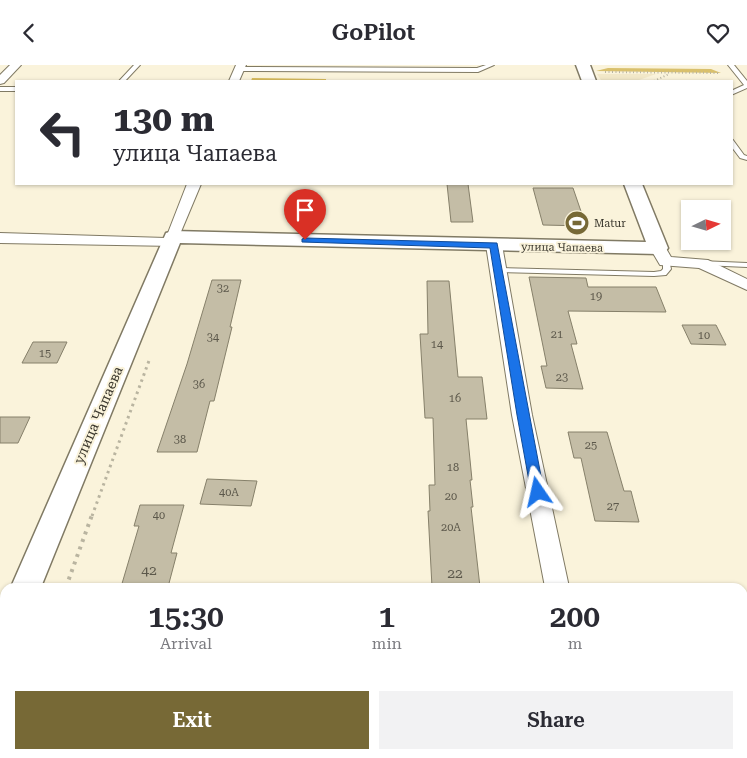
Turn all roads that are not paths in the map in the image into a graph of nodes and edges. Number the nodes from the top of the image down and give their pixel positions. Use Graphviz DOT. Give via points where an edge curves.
graph roads {
  1 [pos="16,65"];
  2 [pos="137,65"];
  3 [pos="491,65"];
  4 [pos="731,65"];
  5 [pos="240,67"];
  6 [pos="367,67"];
  7 [pos="123,80"];
  8 [pos="234,80"];
  9 [pos="0,81"];
  10 [pos="747,85"];
  11 [pos="0,89"];
  12 [pos="15,89"];
  13 [pos="733,92"];
  14 [pos="733,144"];
  15 [pos="747,159"];
  16 [pos="194,185"];
  17 [pos="633,185"];
  18 [pos="0,238"];
  19 [pos="172,240"];
  20 [pos="494,245"];
  21 [pos="662,255"];
  22 [pos="702,263"];
  23 [pos="747,265"];
  24 [pos="498,270"];
  25 [pos="747,285"];
  26 [pos="28,583"];
  27 [pos="556,583"];
  1 -- 9 [label="street"];
  2 -- 7 [label="lane"];
  3 -- 6 [label="lane" via="478,70"];
  4 -- 10 [label="lane"];
  5 -- 6 [label="lane"];
  5 -- 8 [label="street"];
  10 -- 13 [label="lane"];
  11 -- 12 [label="lane"];
  14 -- 15 [label="lane"];
  16 -- 19 [label="street"];
  17 -- 21 [label="street"];
  18 -- 19 [label="street, улица Чапаева"];
  19 -- 20 [label="street, улица Чапаева"];
  19 -- 26 [label="street, улица Чапаева"];
  20 -- 21 [label="street, улица Чапаева"];
  20 -- 24 [label="street"];
  21 -- 22 [label="street"];
  21 -- 24 [label="lane" via="666,269 663,273 654,274"];
  22 -- 23 [label="lane"];
  22 -- 25 [label="street"];
  24 -- 27 [label="street" via="522,415"];
}
